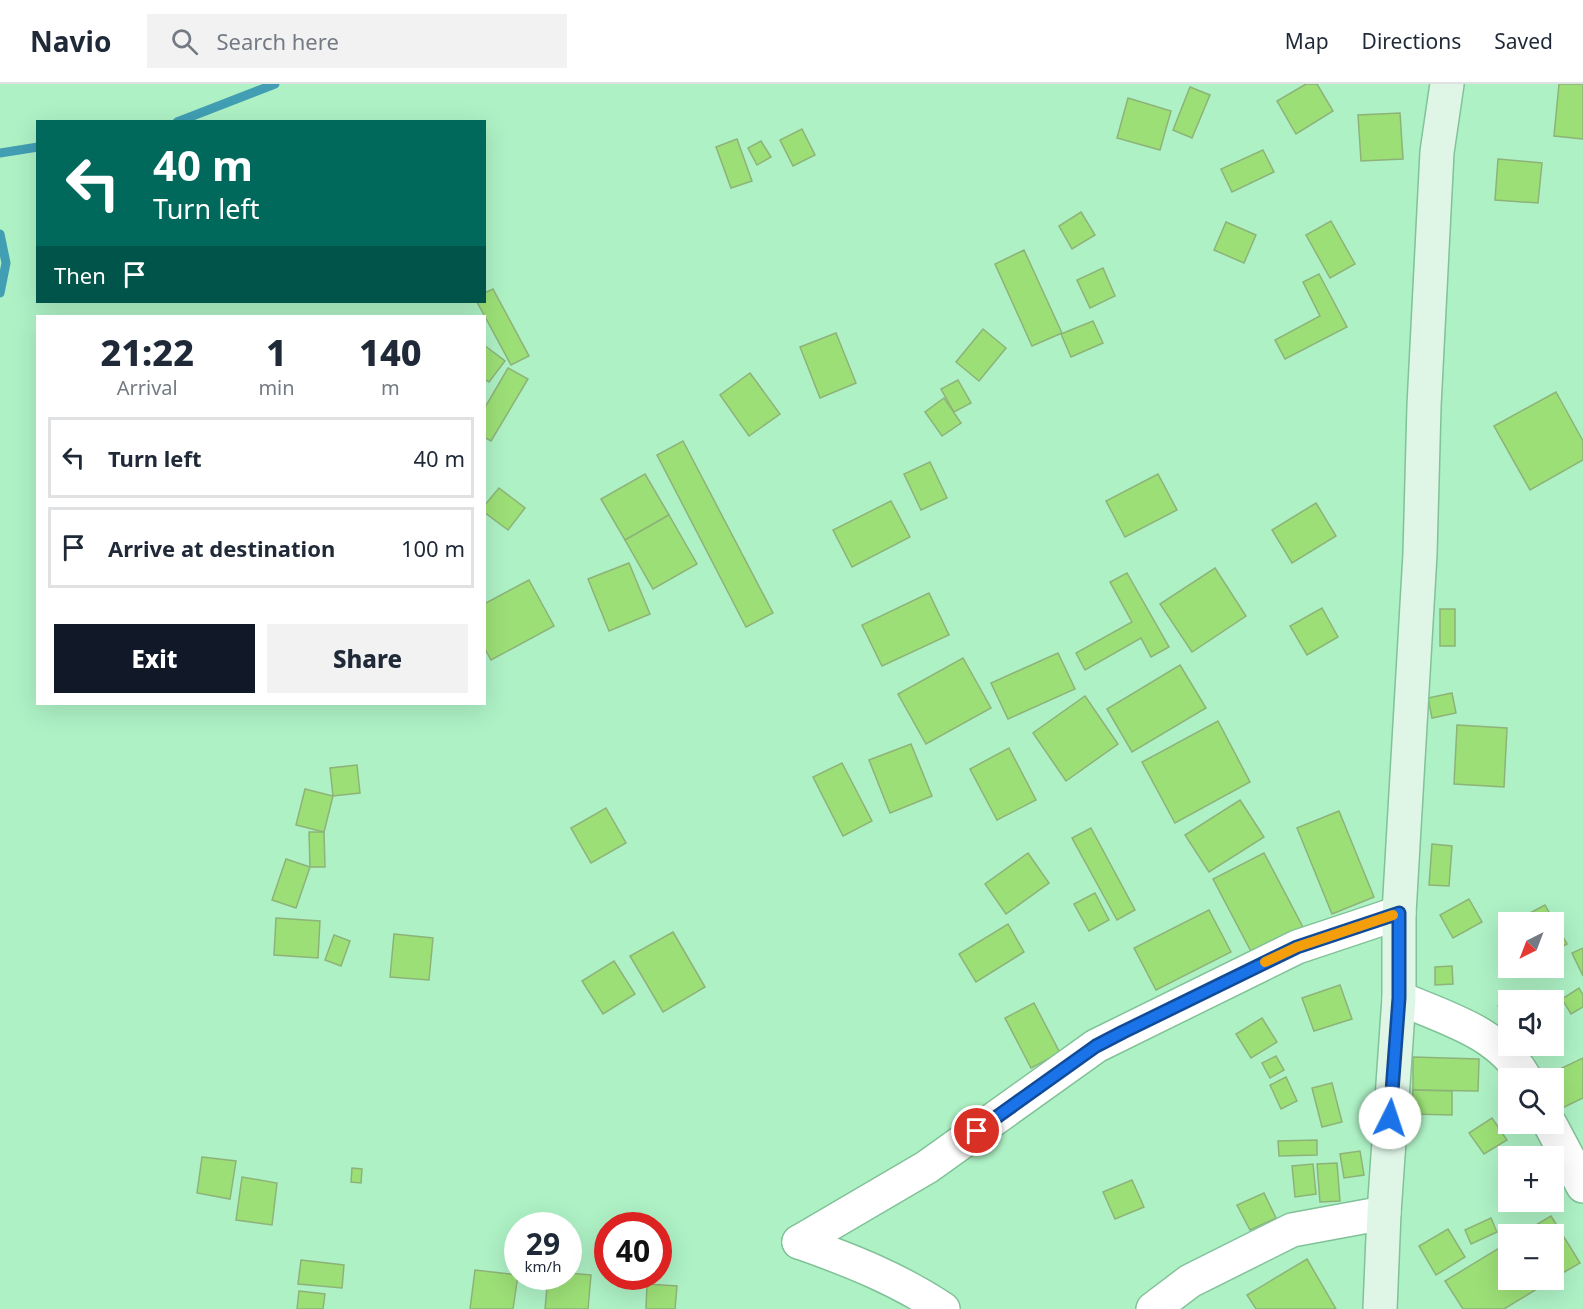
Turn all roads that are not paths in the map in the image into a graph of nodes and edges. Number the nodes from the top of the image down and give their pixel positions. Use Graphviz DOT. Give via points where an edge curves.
graph roads {
  1 [pos="1447,84"];
  2 [pos="1399,913"];
  3 [pos="1399,998"];
  4 [pos="1519,1068"];
  5 [pos="1555,1134"];
  6 [pos="1583,1186"];
  7 [pos="1384,1213"];
  8 [pos="943,1309"];
  9 [pos="1153,1309"];
  10 [pos="1380,1309"];
  1 -- 2 [label="street" via="1438,128 1420,554"];
  2 -- 3 [label="street"];
  2 -- 8 [label="street" via="1297,947 1096,1046 927,1167 799,1242 872,1269"];
  3 -- 4 [label="street" via="1487,1037"];
  3 -- 7 [label="street"];
  5 -- 6 [label="street"];
  7 -- 9 [label="street" via="1292,1230 1190,1281"];
  7 -- 10 [label="street"];
}
